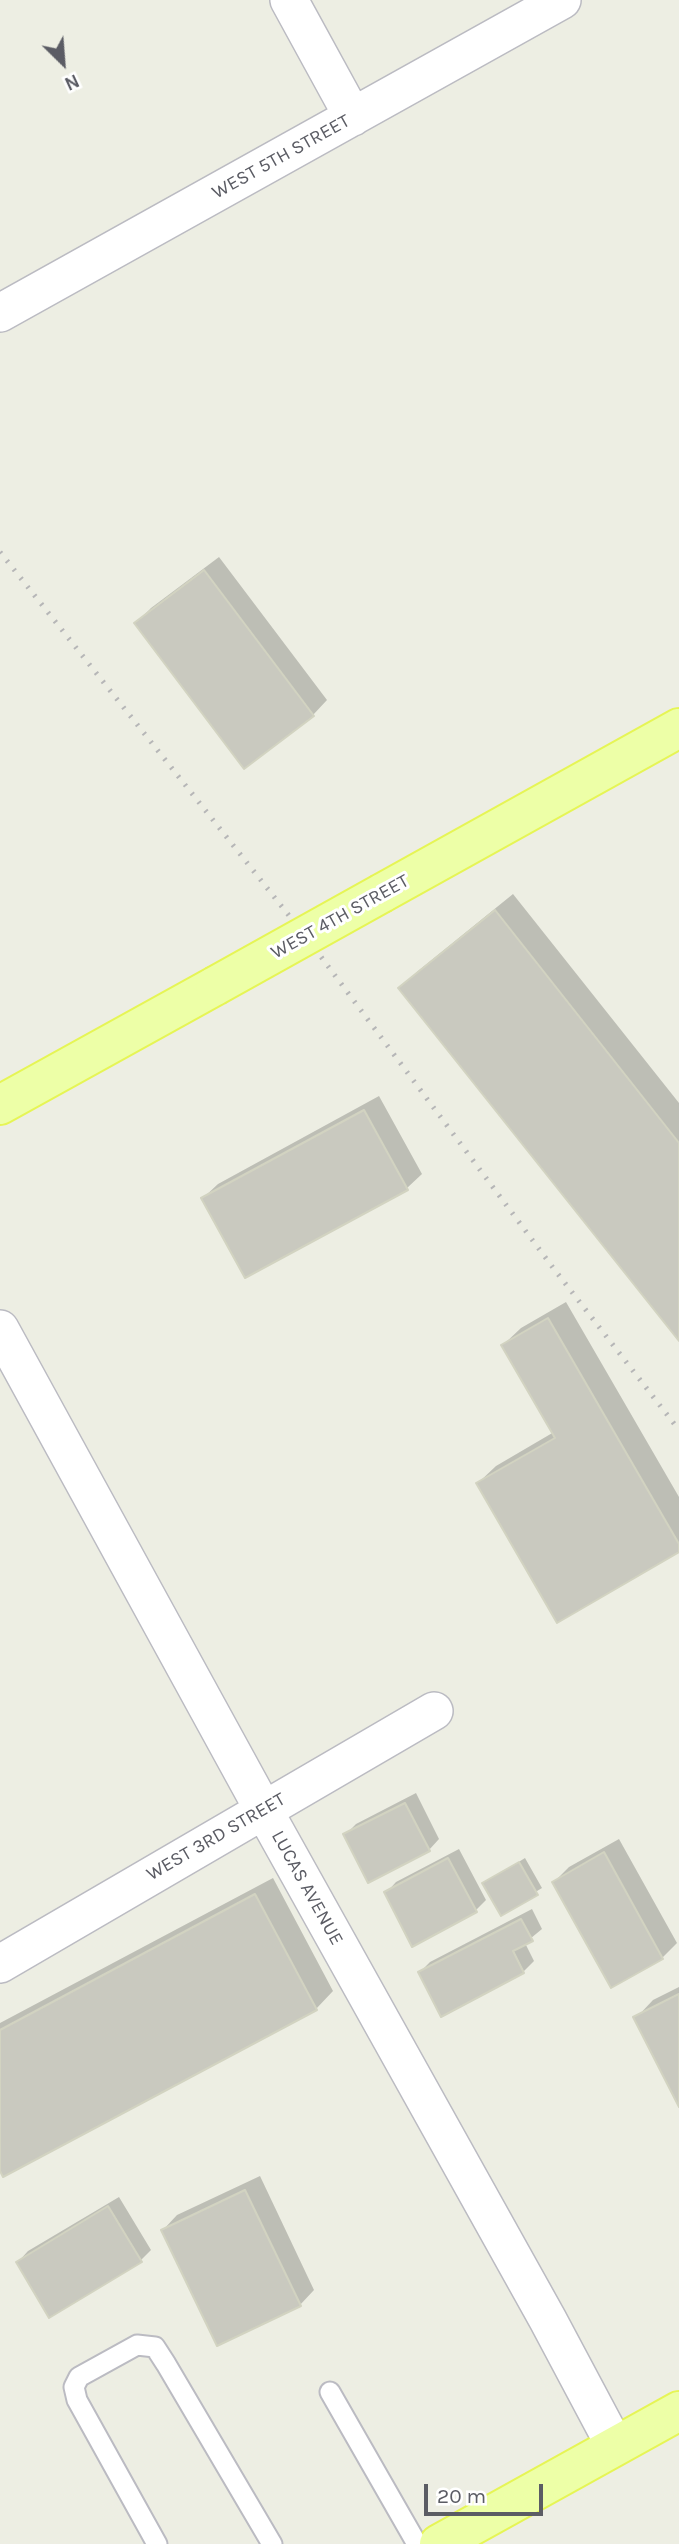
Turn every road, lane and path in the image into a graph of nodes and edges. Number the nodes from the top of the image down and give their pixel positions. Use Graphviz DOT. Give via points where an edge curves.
graph roads {
  1 [pos="289,0"];
  2 [pos="562,0"];
  3 [pos="353,117"];
  4 [pos="0,313"];
  5 [pos="679,727"];
  6 [pos="0,1105"];
  7 [pos="0,1329"];
  8 [pos="434,1711"];
  9 [pos="263,1809"];
  10 [pos="0,1964"];
  11 [pos="330,2392"];
  12 [pos="679,2411"];
  13 [pos="615,2446"];
  14 [pos="157,2544"];
  15 [pos="272,2544"];
  16 [pos="417,2544"];
  17 [pos="439,2544"];
  1 -- 3 [label="street"];
  2 -- 3 [label="street, WEST 5TH STREET"];
  3 -- 4 [label="street, WEST 5TH STREET"];
  5 -- 6 [label="main road, WEST 4TH STREET, bridge"];
  7 -- 9 [label="street, LUCAS AVENUE"];
  8 -- 9 [label="street, WEST 3RD STREET"];
  9 -- 10 [label="street, WEST 3RD STREET"];
  9 -- 13 [label="street, LUCAS AVENUE"];
  11 -- 16 [label="lane"];
  12 -- 13 [label="main road"];
  13 -- 17 [label="main road"];
  14 -- 15 [label="lane" via="76,2400 74,2387 79,2377 137,2345 155,2347"];
}
